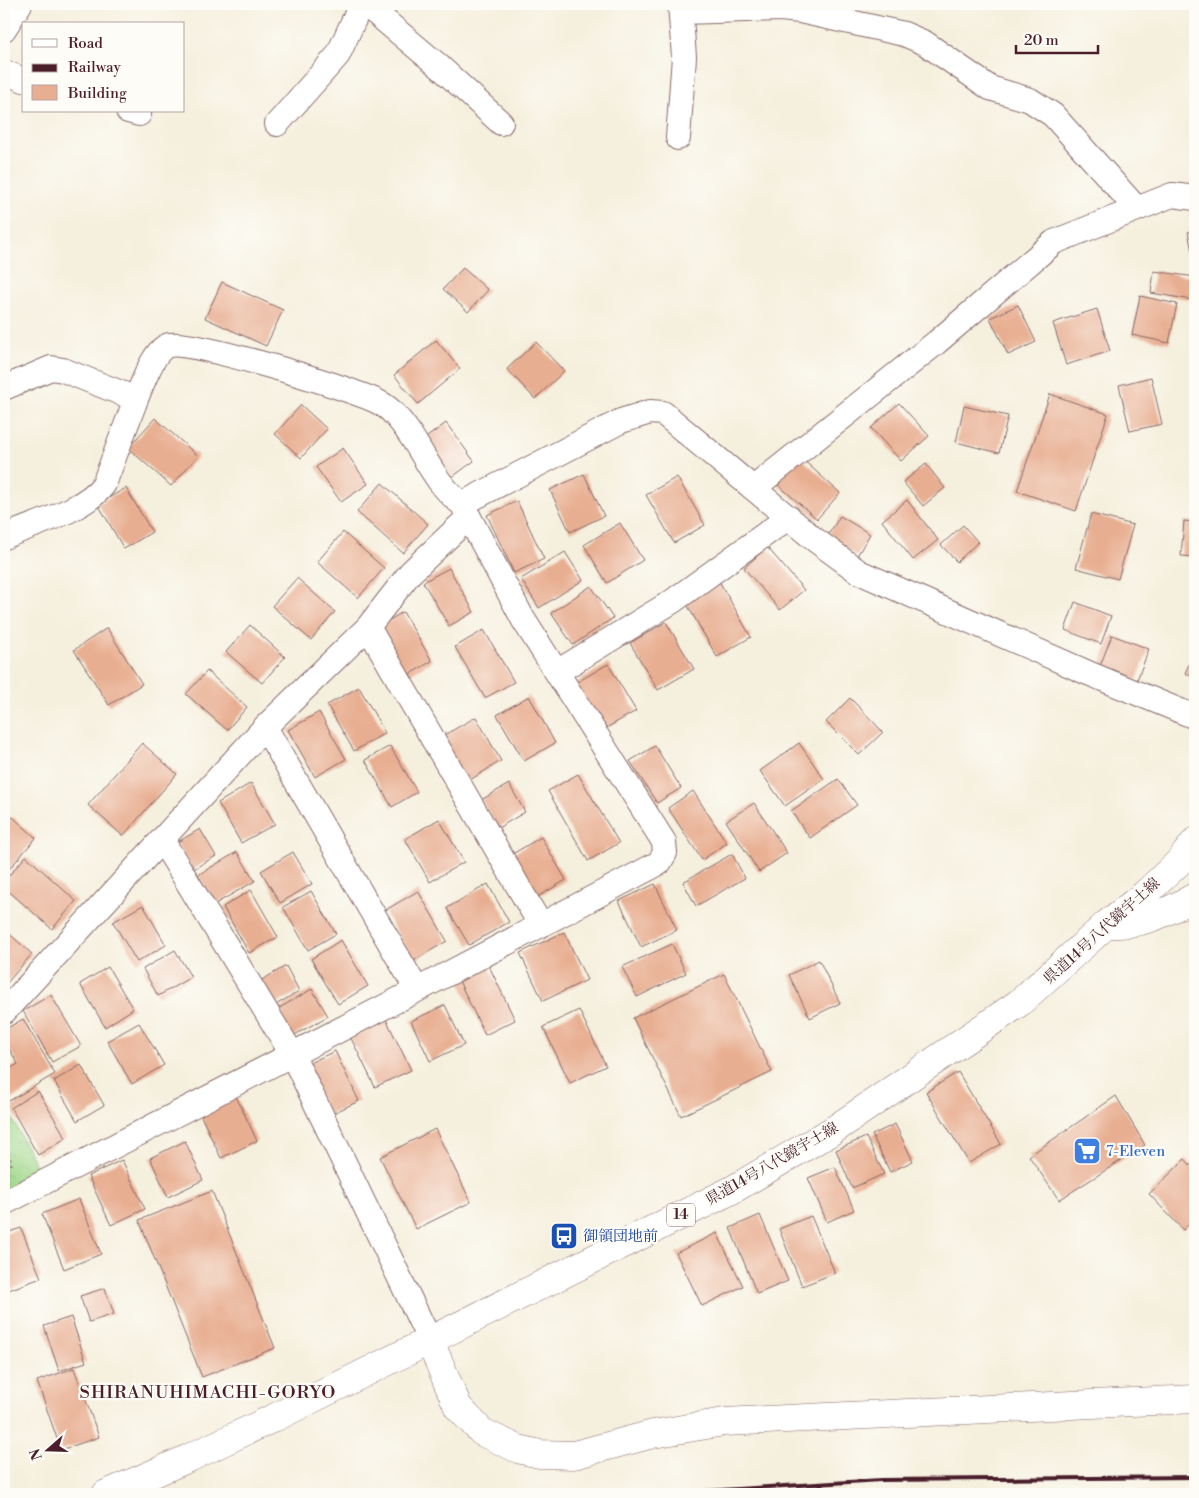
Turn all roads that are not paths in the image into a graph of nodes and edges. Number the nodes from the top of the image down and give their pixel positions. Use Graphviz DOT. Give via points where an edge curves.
graph roads {
  1 [pos="20,4"];
  2 [pos="360,4"];
  3 [pos="365,4"];
  4 [pos="681,8"];
  5 [pos="4,29"];
  6 [pos="4,72"];
  7 [pos="22,79"];
  8 [pos="501,123"];
  9 [pos="277,124"];
  10 [pos="678,138"];
  11 [pos="1195,198"];
  12 [pos="1137,208"];
  13 [pos="4,388"];
  14 [pos="136,399"];
  15 [pos="754,487"];
  16 [pos="465,510"];
  17 [pos="789,517"];
  18 [pos="4,538"];
  19 [pos="368,627"];
  20 [pos="557,672"];
  21 [pos="1195,717"];
  22 [pos="265,727"];
  23 [pos="162,840"];
  24 [pos="1195,842"];
  25 [pos="1195,897"];
  26 [pos="540,924"];
  27 [pos="1106,924"];
  28 [pos="417,990"];
  29 [pos="4,1012"];
  30 [pos="292,1054"];
  31 [pos="4,1204"];
  32 [pos="429,1339"];
  33 [pos="1195,1399"];
  34 [pos="106,1494"];
  1 -- 5 [label="street"];
  2 -- 9 [label="street" via="338,54"];
  3 -- 8 [label="street"];
  4 -- 10 [label="street" via="684,57"];
  4 -- 12 [label="street" via="800,11 904,34 926,43 990,88 1030,100 1053,115"];
  6 -- 7 [label="street"];
  11 -- 12 [label="street" via="1172,195"];
  12 -- 15 [label="street" via="1042,250 937,342"];
  13 -- 14 [label="street" via="51,368"];
  14 -- 16 [label="street" via="157,353 168,345 236,358 352,391 381,403 393,412 414,438 444,488"];
  14 -- 18 [label="street" via="104,484 97,494"];
  15 -- 16 [label="street" via="668,416 650,412 621,421"];
  15 -- 17 [label="street"];
  16 -- 19 [label="street"];
  16 -- 20 [label="street" via="523,618"];
  17 -- 20 [label="street" via="673,601"];
  17 -- 21 [label="street" via="859,572"];
  19 -- 22 [label="street"];
  19 -- 26 [label="street"];
  20 -- 26 [label="street" via="664,842 665,853 659,862"];
  22 -- 23 [label="street"];
  22 -- 28 [label="street"];
  23 -- 29 [label="street"];
  23 -- 30 [label="street"];
  24 -- 27 [label="main road, 県道14号八代鏡宇土線 / 14" via="1151,888"];
  25 -- 27 [label="main road" via="1151,919 1127,925"];
  26 -- 28 [label="street"];
  27 -- 32 [label="main road, 県道14号八代鏡宇土線 / 14" via="1019,1003 832,1131 732,1190"];
  28 -- 30 [label="street"];
  30 -- 31 [label="street"];
  30 -- 32 [label="street"];
  32 -- 33 [label="main road" via="458,1407 482,1432 518,1449 540,1454 574,1455 661,1433 724,1422"];
  32 -- 34 [label="main road, 県道14号八代鏡宇土線 / 14" via="280,1415"];
}
